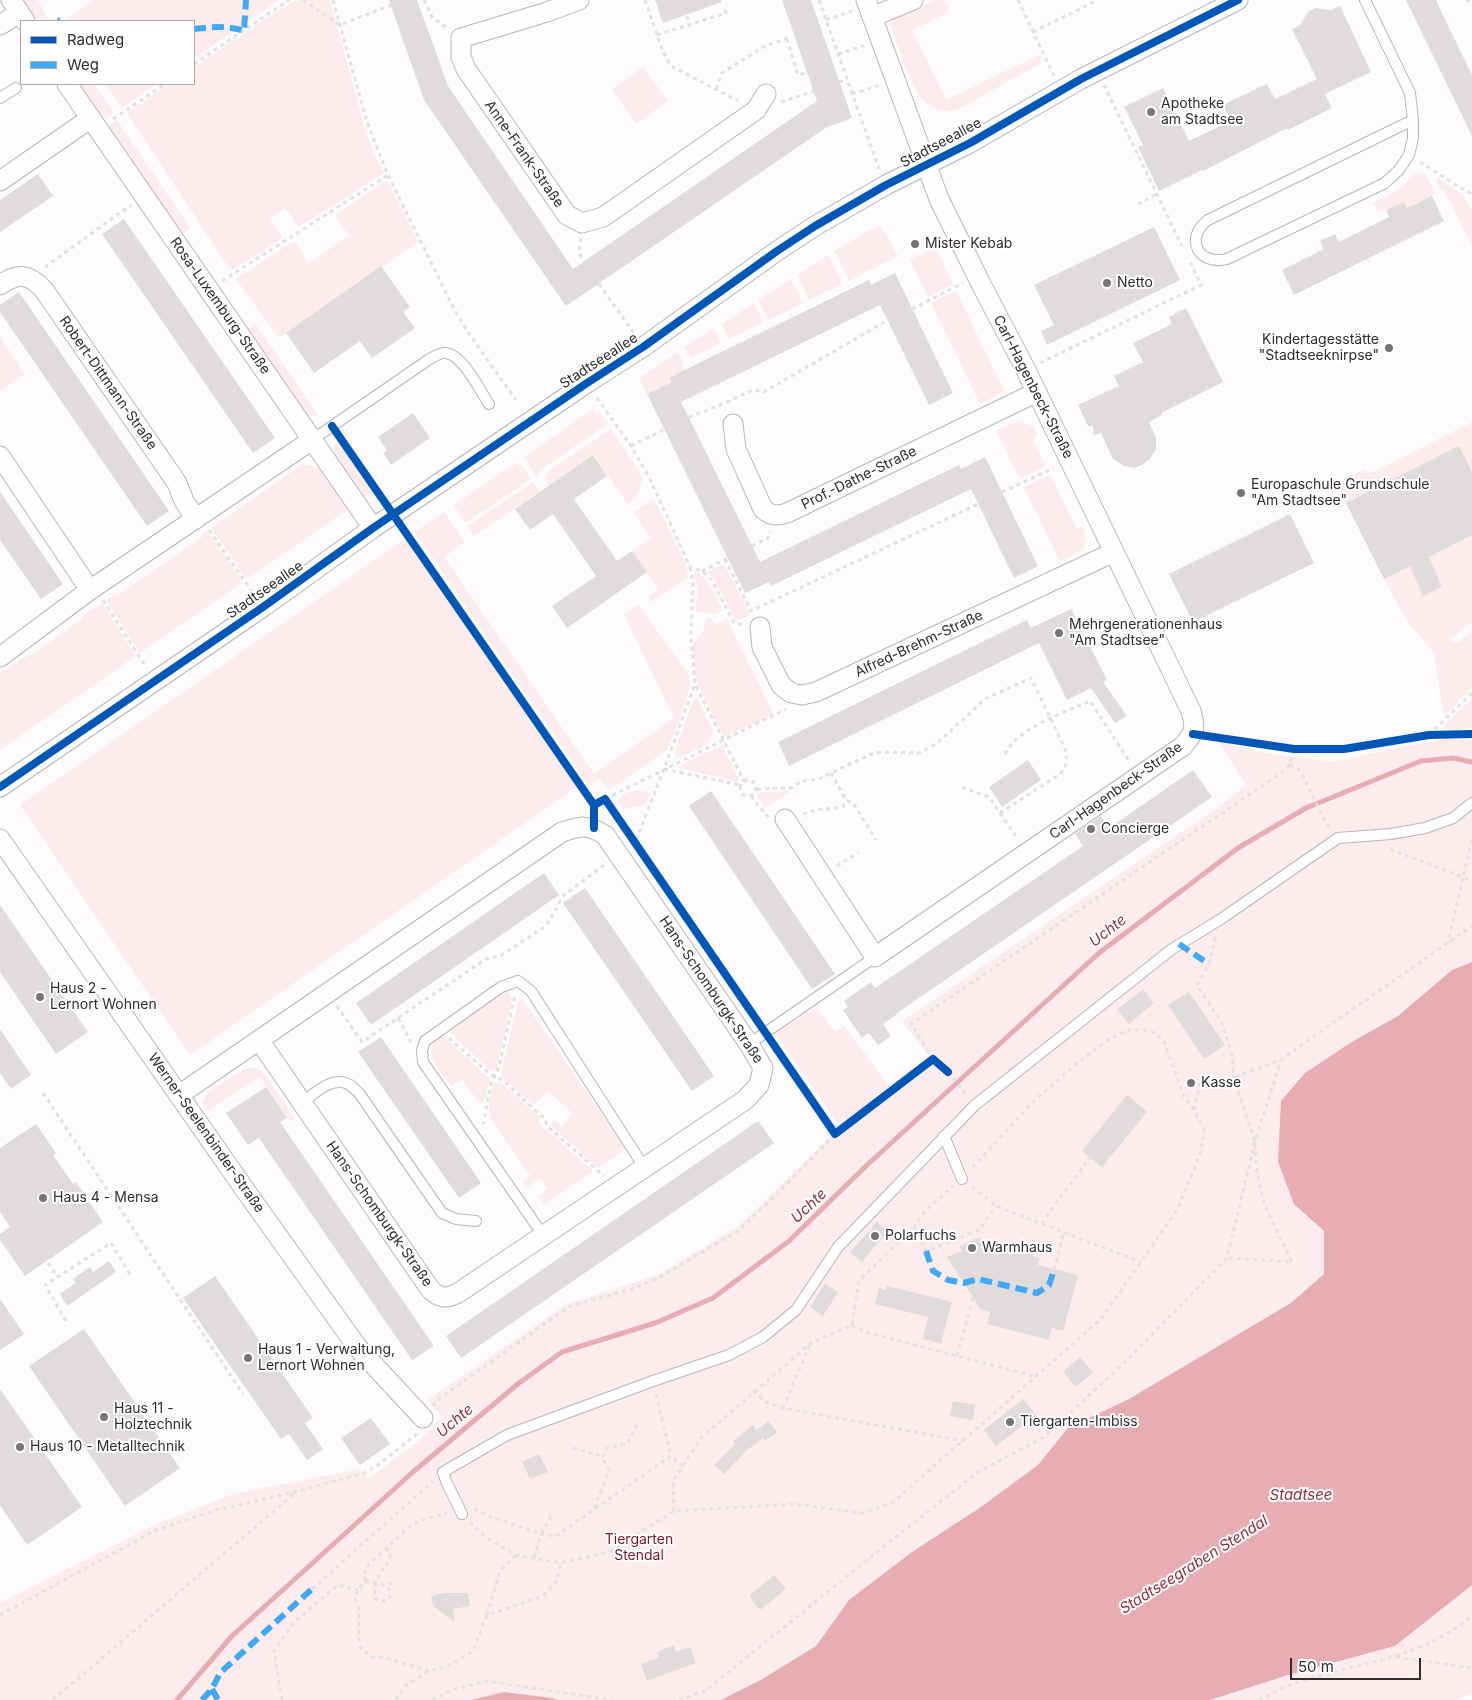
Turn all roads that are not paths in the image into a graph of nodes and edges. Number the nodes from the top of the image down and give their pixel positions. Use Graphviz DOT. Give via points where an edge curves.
graph roads {
  1 [pos="579,0"];
  2 [pos="913,0"];
  3 [pos="1238,0"];
  4 [pos="1365,0"];
  5 [pos="869,8"];
  6 [pos="19,11"];
  7 [pos="0,25"];
  8 [pos="68,85"];
  9 [pos="16,88"];
  10 [pos="766,94"];
  11 [pos="0,98"];
  12 [pos="1414,120"];
  13 [pos="94,124"];
  14 [pos="927,165"];
  15 [pos="0,182"];
  16 [pos="0,285"];
  17 [pos="1037,392"];
  18 [pos="489,404"];
  19 [pos="733,424"];
  20 [pos="312,440"];
  21 [pos="0,456"];
  22 [pos="198,518"];
  23 [pos="373,528"];
  24 [pos="1114,552"];
  25 [pos="92,589"];
  26 [pos="760,627"];
  27 [pos="0,657"];
  28 [pos="0,788"];
  29 [pos="1472,803"];
  30 [pos="785,819"];
  31 [pos="0,839"];
  32 [pos="875,957"];
  33 [pos="259,1040"];
  34 [pos="749,1044"];
  35 [pos="179,1094"];
  36 [pos="303,1102"];
  37 [pos="944,1136"];
  38 [pos="644,1167"];
  39 [pos="962,1179"];
  40 [pos="476,1221"];
  41 [pos="543,1235"];
  42 [pos="423,1418"];
  43 [pos="462,1514"];
  1 -- 10 [label="street, Anne-Frank-Straße" via="461,38 461,56 466,69 567,215 582,223 603,217 756,110"];
  2 -- 5 [label="street"];
  3 -- 14 [label="street, Stadtseeallee" via="1098,70"];
  4 -- 12 [label="lane" via="1410,93"];
  5 -- 14 [label="street, Carl-Hagenbeck-Straße"];
  6 -- 7 [label="street"];
  8 -- 13 [label="street, Rosa-Luxemburg-Straße"];
  9 -- 11 [label="lane"];
  12 -- 12 [label="lane" via="1208,220 1197,233 1198,250 1203,256 1219,262 1385,183 1409,155"];
  13 -- 15 [label="street"];
  13 -- 20 [label="street, Rosa-Luxemburg-Straße"];
  14 -- 17 [label="street, Carl-Hagenbeck-Straße" via="939,199"];
  14 -- 23 [label="street, Stadtseeallee" via="849,205 792,241 643,347"];
  16 -- 22 [label="street, Robert-Dittmann-Straße" via="20,276 37,282 44,290"];
  17 -- 19 [label="street, Prof.-Dathe-Straße" via="776,516 763,509 736,449"];
  17 -- 24 [label="street, Carl-Hagenbeck-Straße"];
  18 -- 20 [label="lane" via="463,364 445,353 428,360"];
  20 -- 22 [label="street"];
  20 -- 23 [label="street, Rosa-Luxemburg-Straße"];
  21 -- 25 [label="street"];
  22 -- 25 [label="street"];
  23 -- 28 [label="street, Stadtseeallee" via="263,608"];
  24 -- 26 [label="street, Alfred-Brehm-Straße" via="816,692 802,695 791,693 781,685 762,647"];
  24 -- 32 [label="street, Carl-Hagenbeck-Straße" via="1190,711 1195,724 1193,734 1183,746"];
  25 -- 27 [label="street"];
  29 -- 37 [label="lane" via="1452,818 1425,828 1338,838 1172,949 975,1105"];
  30 -- 32 [label="street"];
  31 -- 35 [label="street, Werner-Seelenbinder-Straße"];
  32 -- 34 [label="lane"];
  33 -- 34 [label="street, Hans-Schomburgk-Straße" via="562,832 580,827 594,828 605,835"];
  33 -- 35 [label="street, Hans-Schomburgk-Straße"];
  33 -- 36 [label="street, Hans-Schomburgk-Straße"];
  34 -- 38 [label="street, Hans-Schomburgk-Straße" via="763,1068 759,1085 745,1100"];
  35 -- 42 [label="street, Werner-Seelenbinder-Straße" via="358,1348"];
  36 -- 40 [label="lane" via="328,1084 349,1084 359,1093 442,1214"];
  36 -- 41 [label="street, Hans-Schomburgk-Straße" via="437,1295 448,1298 458,1293"];
  37 -- 39 [label="lane"];
  37 -- 43 [label="lane" via="838,1247 796,1310 763,1337 729,1355 506,1435 443,1472"];
  38 -- 41 [label="street, Hans-Schomburgk-Straße"];
  38 -- 41 [label="lane" via="531,991 518,982 501,987 425,1041 423,1062"];
}
